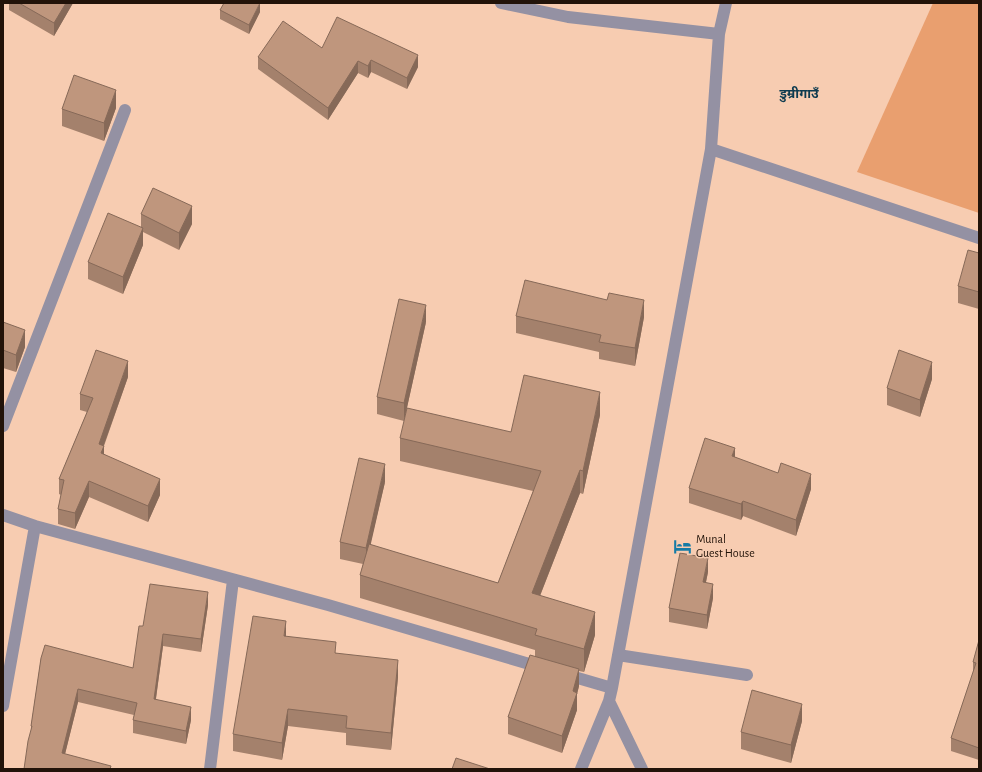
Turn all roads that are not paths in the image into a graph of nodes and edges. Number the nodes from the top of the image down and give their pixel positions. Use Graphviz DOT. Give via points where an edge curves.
graph roads {
  1 [pos="501,3"];
  2 [pos="726,3"];
  3 [pos="718,34"];
  4 [pos="125,110"];
  5 [pos="711,149"];
  6 [pos="979,238"];
  7 [pos="3,426"];
  8 [pos="3,515"];
  9 [pos="35,526"];
  10 [pos="233,580"];
  11 [pos="618,655"];
  12 [pos="746,676"];
  13 [pos="612,688"];
  14 [pos="609,700"];
  15 [pos="3,706"];
  16 [pos="210,769"];
  17 [pos="581,769"];
  18 [pos="642,769"];
  1 -- 3 [label="street" via="568,17"];
  2 -- 3 [label="street"];
  3 -- 5 [label="street"];
  4 -- 7 [label="street"];
  5 -- 6 [label="street"];
  5 -- 11 [label="street"];
  8 -- 9 [label="street"];
  9 -- 10 [label="street"];
  9 -- 15 [label="street"];
  10 -- 13 [label="street"];
  10 -- 16 [label="street"];
  11 -- 12 [label="street"];
  11 -- 13 [label="street"];
  13 -- 14 [label="street"];
  14 -- 17 [label="street"];
  14 -- 18 [label="street"];
}
